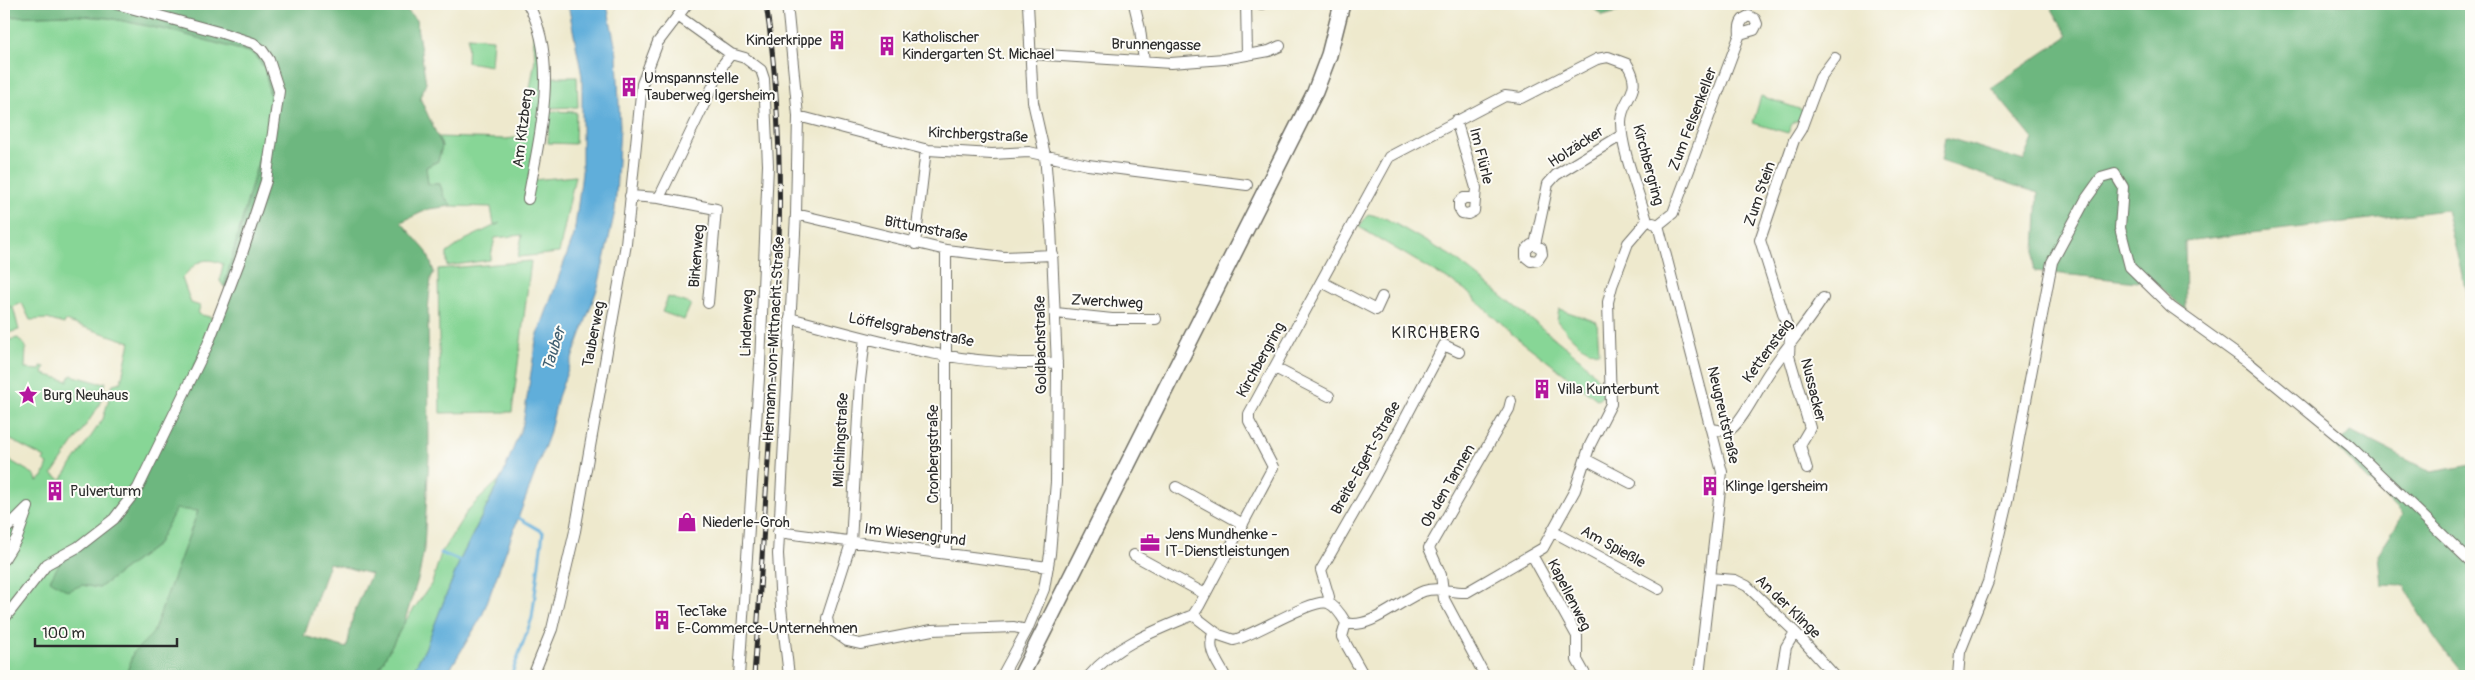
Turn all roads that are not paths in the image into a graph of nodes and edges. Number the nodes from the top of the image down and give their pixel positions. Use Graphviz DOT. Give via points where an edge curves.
graph roads {
  1 [pos="116,4"];
  2 [pos="528,4"];
  3 [pos="687,4"];
  4 [pos="787,4"];
  5 [pos="1028,4"];
  6 [pos="1134,4"];
  7 [pos="1246,4"];
  8 [pos="1342,4"];
  9 [pos="678,16"];
  10 [pos="1740,34"];
  11 [pos="1280,46"];
  12 [pos="731,54"];
  13 [pos="1030,54"];
  14 [pos="1247,55"];
  15 [pos="1835,58"];
  16 [pos="1144,61"];
  17 [pos="798,116"];
  18 [pos="1456,120"];
  19 [pos="1622,135"];
  20 [pos="926,149"];
  21 [pos="1045,155"];
  22 [pos="1247,185"];
  23 [pos="630,196"];
  24 [pos="659,198"];
  25 [pos="1474,198"];
  26 [pos="528,199"];
  27 [pos="796,214"];
  28 [pos="1647,221"];
  29 [pos="1658,225"];
  30 [pos="915,244"];
  31 [pos="1535,245"];
  32 [pos="946,250"];
  33 [pos="1053,255"];
  34 [pos="1322,282"];
  35 [pos="1382,297"];
  36 [pos="1823,298"];
  37 [pos="708,304"];
  38 [pos="1056,313"];
  39 [pos="790,318"];
  40 [pos="1156,318"];
  41 [pos="865,338"];
  42 [pos="1790,345"];
  43 [pos="1459,352"];
  44 [pos="946,355"];
  45 [pos="1057,362"];
  46 [pos="1275,368"];
  47 [pos="1329,396"];
  48 [pos="1511,401"];
  49 [pos="1712,429"];
  50 [pos="1587,460"];
  51 [pos="1807,469"];
  52 [pos="1631,483"];
  53 [pos="1176,487"];
  54 [pos="1243,524"];
  55 [pos="4,531"];
  56 [pos="1552,531"];
  57 [pos="778,532"];
  58 [pos="851,543"];
  59 [pos="946,554"];
  60 [pos="1134,555"];
  61 [pos="1532,555"];
  62 [pos="4,559"];
  63 [pos="2471,562"];
  64 [pos="1048,567"];
  65 [pos="1710,578"];
  66 [pos="1442,589"];
  67 [pos="1658,589"];
  68 [pos="1205,594"];
  69 [pos="1327,602"];
  70 [pos="1193,615"];
  71 [pos="4,619"];
  72 [pos="1346,623"];
  73 [pos="1027,630"];
  74 [pos="1214,632"];
  75 [pos="1796,632"];
  76 [pos="534,676"];
  77 [pos="739,676"];
  78 [pos="789,676"];
  79 [pos="1002,676"];
  80 [pos="1021,676"];
  81 [pos="1089,676"];
  82 [pos="1225,676"];
  83 [pos="1364,676"];
  84 [pos="1485,676"];
  85 [pos="1586,676"];
  86 [pos="1699,676"];
  87 [pos="1781,676"];
  88 [pos="1835,676"];
  89 [pos="1958,676"];
  1 -- 71 [label="street" via="222,33 253,43 262,50 269,60 278,91 266,181 208,344 138,488 114,519 78,548 47,564"];
  2 -- 26 [label="street, Am Kitzberg" via="543,39 545,101"];
  3 -- 9 [label="street, Tauberweg"];
  4 -- 17 [label="street, Hermann-von-Mittnacht-Straße"];
  5 -- 13 [label="street, Goldbachstraße"];
  6 -- 16 [label="street"];
  7 -- 14 [label="street"];
  8 -- 80 [label="main road" via="1329,55 1307,109"];
  9 -- 12 [label="street, Lindenweg"];
  9 -- 23 [label="street, Tauberweg" via="658,42 642,84"];
  10 -- 29 [label="street, Zum Felsenkeller" via="1673,214"];
  11 -- 14 [label="street, Brunnengasse"];
  12 -- 24 [label="street"];
  12 -- 77 [label="street, Lindenweg" via="745,58 761,70 764,79 768,165 760,364"];
  13 -- 16 [label="street, Brunnengasse"];
  13 -- 21 [label="street, Goldbachstraße" via="1033,102"];
  14 -- 16 [label="street, Brunnengasse" via="1197,62"];
  15 -- 42 [label="street, Zum Stein" via="1820,78 1794,140 1760,240 1790,335"];
  17 -- 20 [label="street, Kirchbergstraße"];
  17 -- 27 [label="street, Hermann-von-Mittnacht-Straße"];
  18 -- 19 [label="street, Kirchbergring" via="1505,96 1521,98 1597,59 1608,57 1627,64 1634,80 1634,91 1621,120"];
  18 -- 25 [label="street, Im Flürle" via="1476,188"];
  18 -- 34 [label="street, Kirchbergring" via="1389,158"];
  19 -- 28 [label="street, Kirchbergring"];
  19 -- 31 [label="street, Holzäcker" via="1556,175 1548,184"];
  20 -- 21 [label="street, Kirchbergstraße"];
  20 -- 30 [label="street"];
  21 -- 22 [label="street, Kirchbergstraße" via="1088,165"];
  21 -- 33 [label="street, Goldbachstraße"];
  23 -- 24 [label="street, Birkenweg"];
  23 -- 76 [label="street, Tauberweg" via="621,279 573,541 552,629"];
  24 -- 37 [label="street, Birkenweg" via="716,209"];
  27 -- 30 [label="street, Bittumstraße"];
  27 -- 39 [label="street, Hermann-von-Mittnacht-Straße"];
  28 -- 29 [label="street"];
  28 -- 50 [label="street, Kirchbergring" via="1628,243 1612,286 1608,302 1612,396 1590,445"];
  29 -- 49 [label="street, Neugreutstraße"];
  30 -- 32 [label="street, Bittumstraße"];
  32 -- 33 [label="street, Bittumstraße" via="1004,258"];
  32 -- 44 [label="street, Cronbergstraße"];
  33 -- 38 [label="street, Goldbachstraße"];
  34 -- 35 [label="street" via="1376,310"];
  34 -- 46 [label="street, Kirchbergring"];
  36 -- 42 [label="street, Kettensteig"];
  38 -- 40 [label="street, Zwerchweg" via="1102,318"];
  38 -- 45 [label="street, Goldbachstraße"];
  39 -- 41 [label="street, Löffelsgrabenstraße"];
  39 -- 57 [label="street, Hermann-von-Mittnacht-Straße"];
  41 -- 44 [label="street, Löffelsgrabenstraße"];
  41 -- 58 [label="street, Milchlingstraße"];
  42 -- 49 [label="street, Kettensteig" via="1730,430"];
  42 -- 51 [label="street, Nussacker" via="1789,356 1810,428 1800,446"];
  43 -- 69 [label="street, Breite-Egert-Straße" via="1444,345 1321,570 1329,597"];
  44 -- 45 [label="street, Löffelsgrabenstraße" via="1028,364"];
  44 -- 59 [label="street, Cronbergstraße"];
  45 -- 64 [label="street, Goldbachstraße" via="1056,482"];
  46 -- 47 [label="street"];
  46 -- 54 [label="street, Kirchbergring" via="1248,414 1273,467"];
  48 -- 66 [label="street, Ob den Tannen" via="1429,548 1442,575"];
  49 -- 65 [label="street, Neugreutstraße" via="1722,472"];
  50 -- 52 [label="street"];
  50 -- 56 [label="street, Kirchbergring" via="1575,490"];
  53 -- 54 [label="street"];
  54 -- 68 [label="street, Kirchbergring"];
  55 -- 62 [label="street" via="28,507 17,538"];
  56 -- 61 [label="street, Kirchbergring" via="1543,548"];
  56 -- 67 [label="street, Am Spießle"];
  57 -- 58 [label="street, Im Wiesengrund"];
  57 -- 78 [label="street, Hermann-von-Mittnacht-Straße" via="781,607"];
  58 -- 59 [label="street, Im Wiesengrund"];
  58 -- 73 [label="street, Milchlingstraße" via="827,618 829,628 847,641 860,644 932,630 1014,627"];
  59 -- 64 [label="street, Im Wiesengrund"];
  60 -- 68 [label="street"];
  61 -- 66 [label="street, Kirchbergring" via="1467,592"];
  61 -- 85 [label="street, Kapellenweg" via="1576,636 1578,660"];
  63 -- 89 [label="street" via="2350,446 2249,363 2171,307 2130,267 2120,228 2123,187 2115,174 2101,178 2052,262 1988,582 1960,652"];
  64 -- 73 [label="street, Goldbachstraße" via="1044,589"];
  65 -- 75 [label="street, An der Klinge" via="1735,580 1747,586"];
  65 -- 86 [label="street, Neugreutstraße"];
  66 -- 72 [label="street, Kirchbergring" via="1422,592 1361,625"];
  66 -- 84 [label="street" via="1444,599"];
  68 -- 70 [label="street, Kirchbergring"];
  69 -- 72 [label="street"];
  69 -- 74 [label="street" via="1309,605 1243,638 1227,639"];
  70 -- 74 [label="street"];
  70 -- 81 [label="street" via="1132,643 1099,664"];
  72 -- 83 [label="street" via="1342,637"];
  73 -- 79 [label="street, Goldbachstraße"];
  74 -- 82 [label="street" via="1211,651"];
  75 -- 87 [label="street" via="1786,647"];
  75 -- 88 [label="street, An der Klinge"];
}
